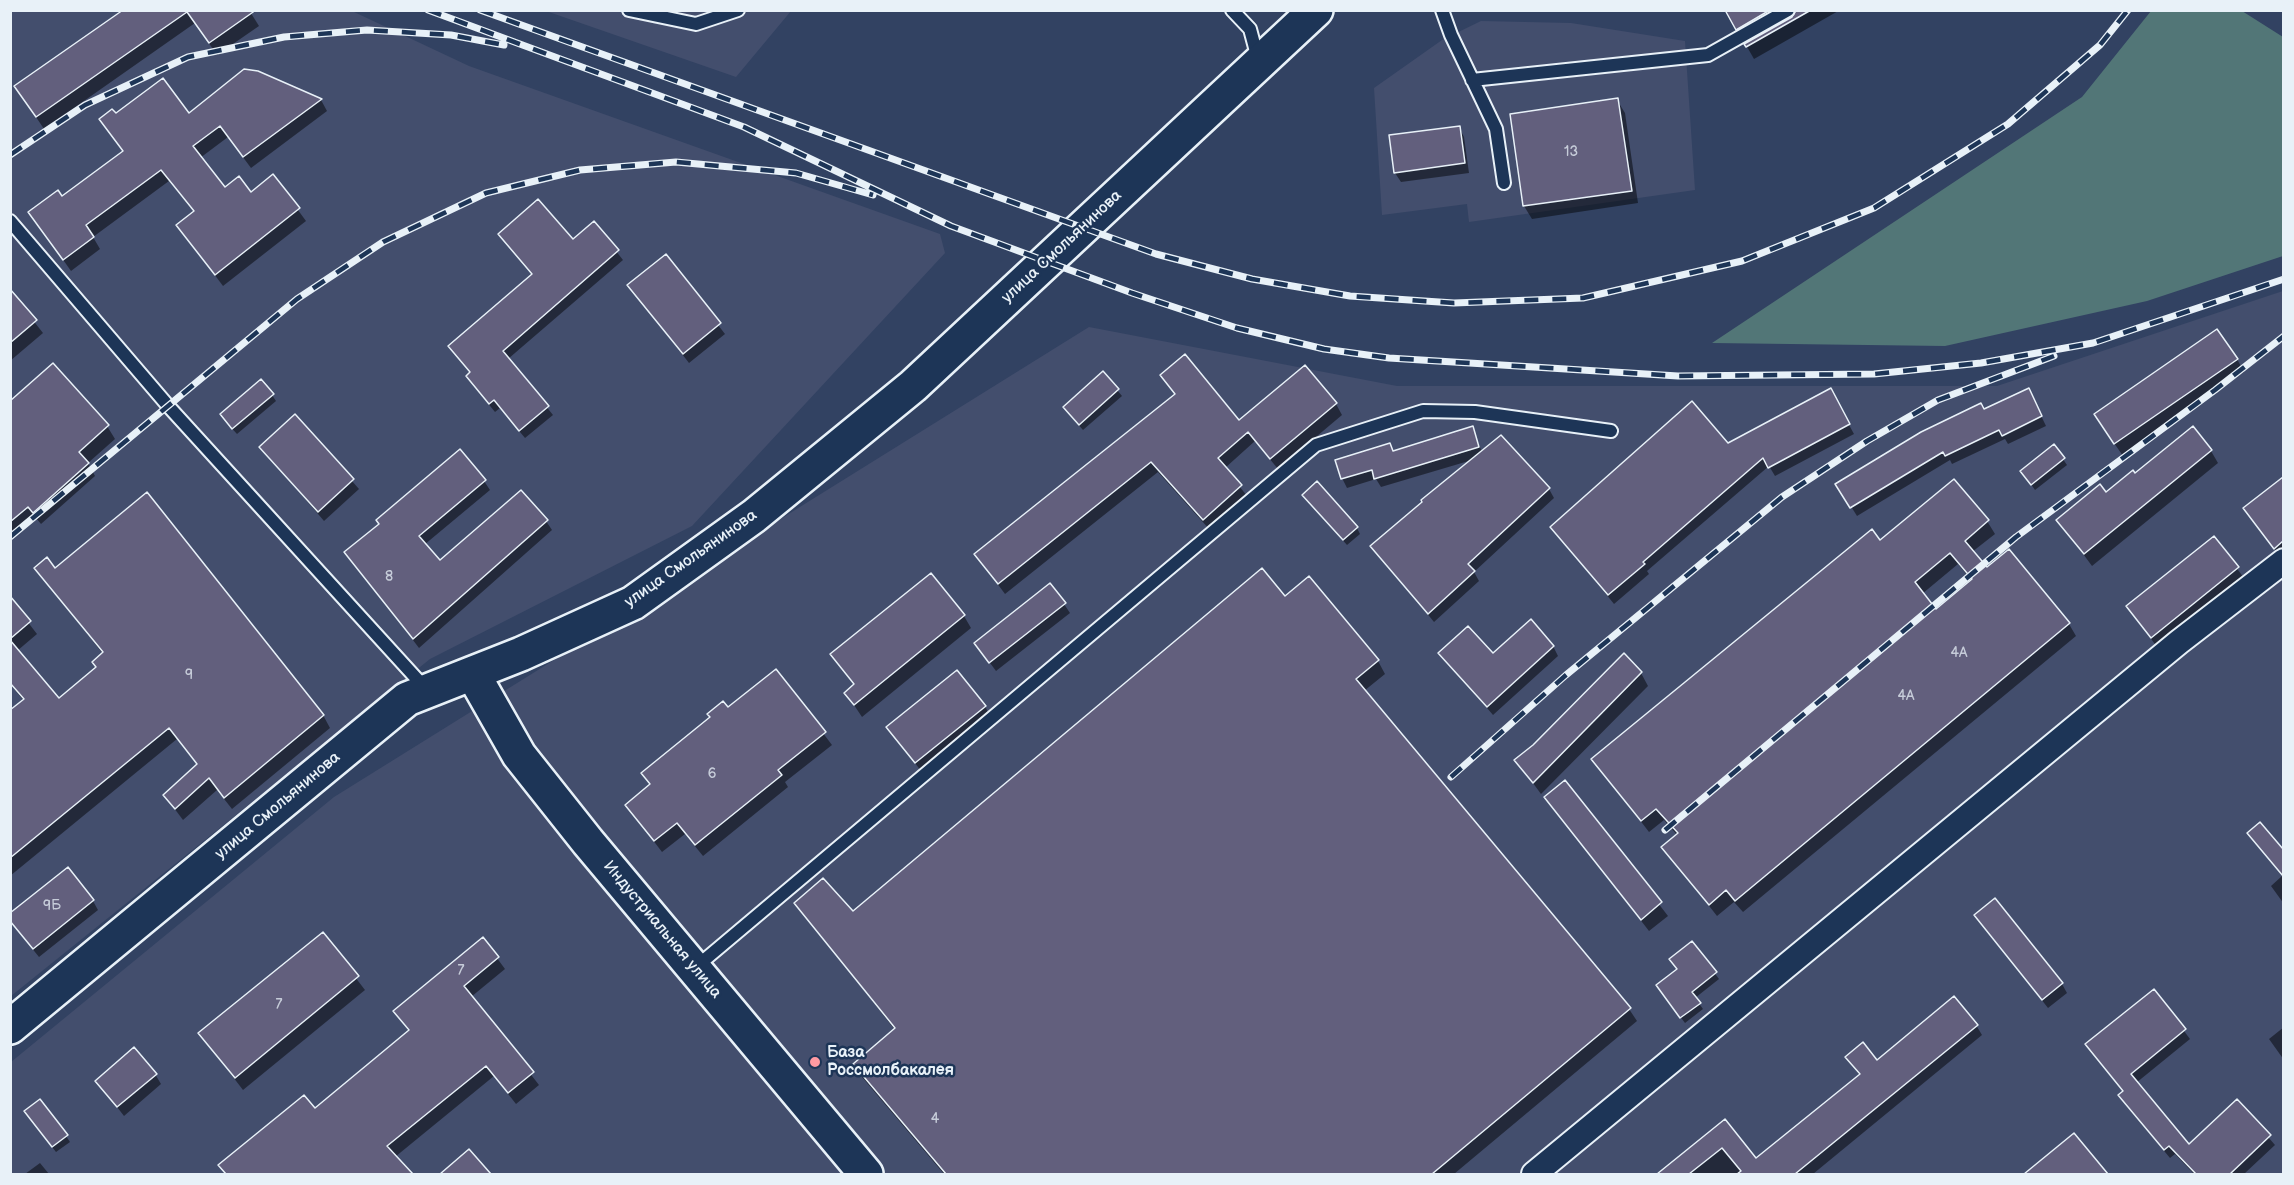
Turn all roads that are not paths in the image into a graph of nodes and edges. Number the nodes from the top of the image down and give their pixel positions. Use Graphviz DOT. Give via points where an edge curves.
graph roads {
  1 [pos="629,10"];
  2 [pos="738,10"];
  3 [pos="1232,10"];
  4 [pos="1316,10"];
  5 [pos="1442,10"];
  6 [pos="1788,10"];
  7 [pos="641,13"];
  8 [pos="1259,64"];
  9 [pos="1472,80"];
  10 [pos="1504,183"];
  11 [pos="10,221"];
  12 [pos="1611,431"];
  13 [pos="2283,561"];
  14 [pos="473,674"];
  15 [pos="426,690"];
  16 [pos="695,968"];
  17 [pos="10,1027"];
  18 [pos="866,1174"];
  19 [pos="1534,1174"];
  1 -- 7 [label="lane"];
  2 -- 7 [label="lane" via="696,24"];
  3 -- 8 [label="lane" via="1250,29"];
  4 -- 8 [label="street, улица Смольянинова"];
  5 -- 9 [label="lane"];
  6 -- 9 [label="lane" via="1708,55"];
  8 -- 14 [label="street, улица Смольянинова" via="913,387 754,516 633,603"];
  9 -- 10 [label="lane" via="1496,129"];
  11 -- 15 [label="lane" via="170,408"];
  12 -- 16 [label="lane" via="1475,412 1423,411 1316,445"];
  13 -- 19 [label="street" via="2179,642"];
  14 -- 15 [label="street, улица Смольянинова"];
  14 -- 16 [label="street, Индустриальная улица" via="519,755"];
  15 -- 17 [label="street, улица Смольянинова" via="407,699"];
  16 -- 18 [label="street, Индустриальная улица"];
}
